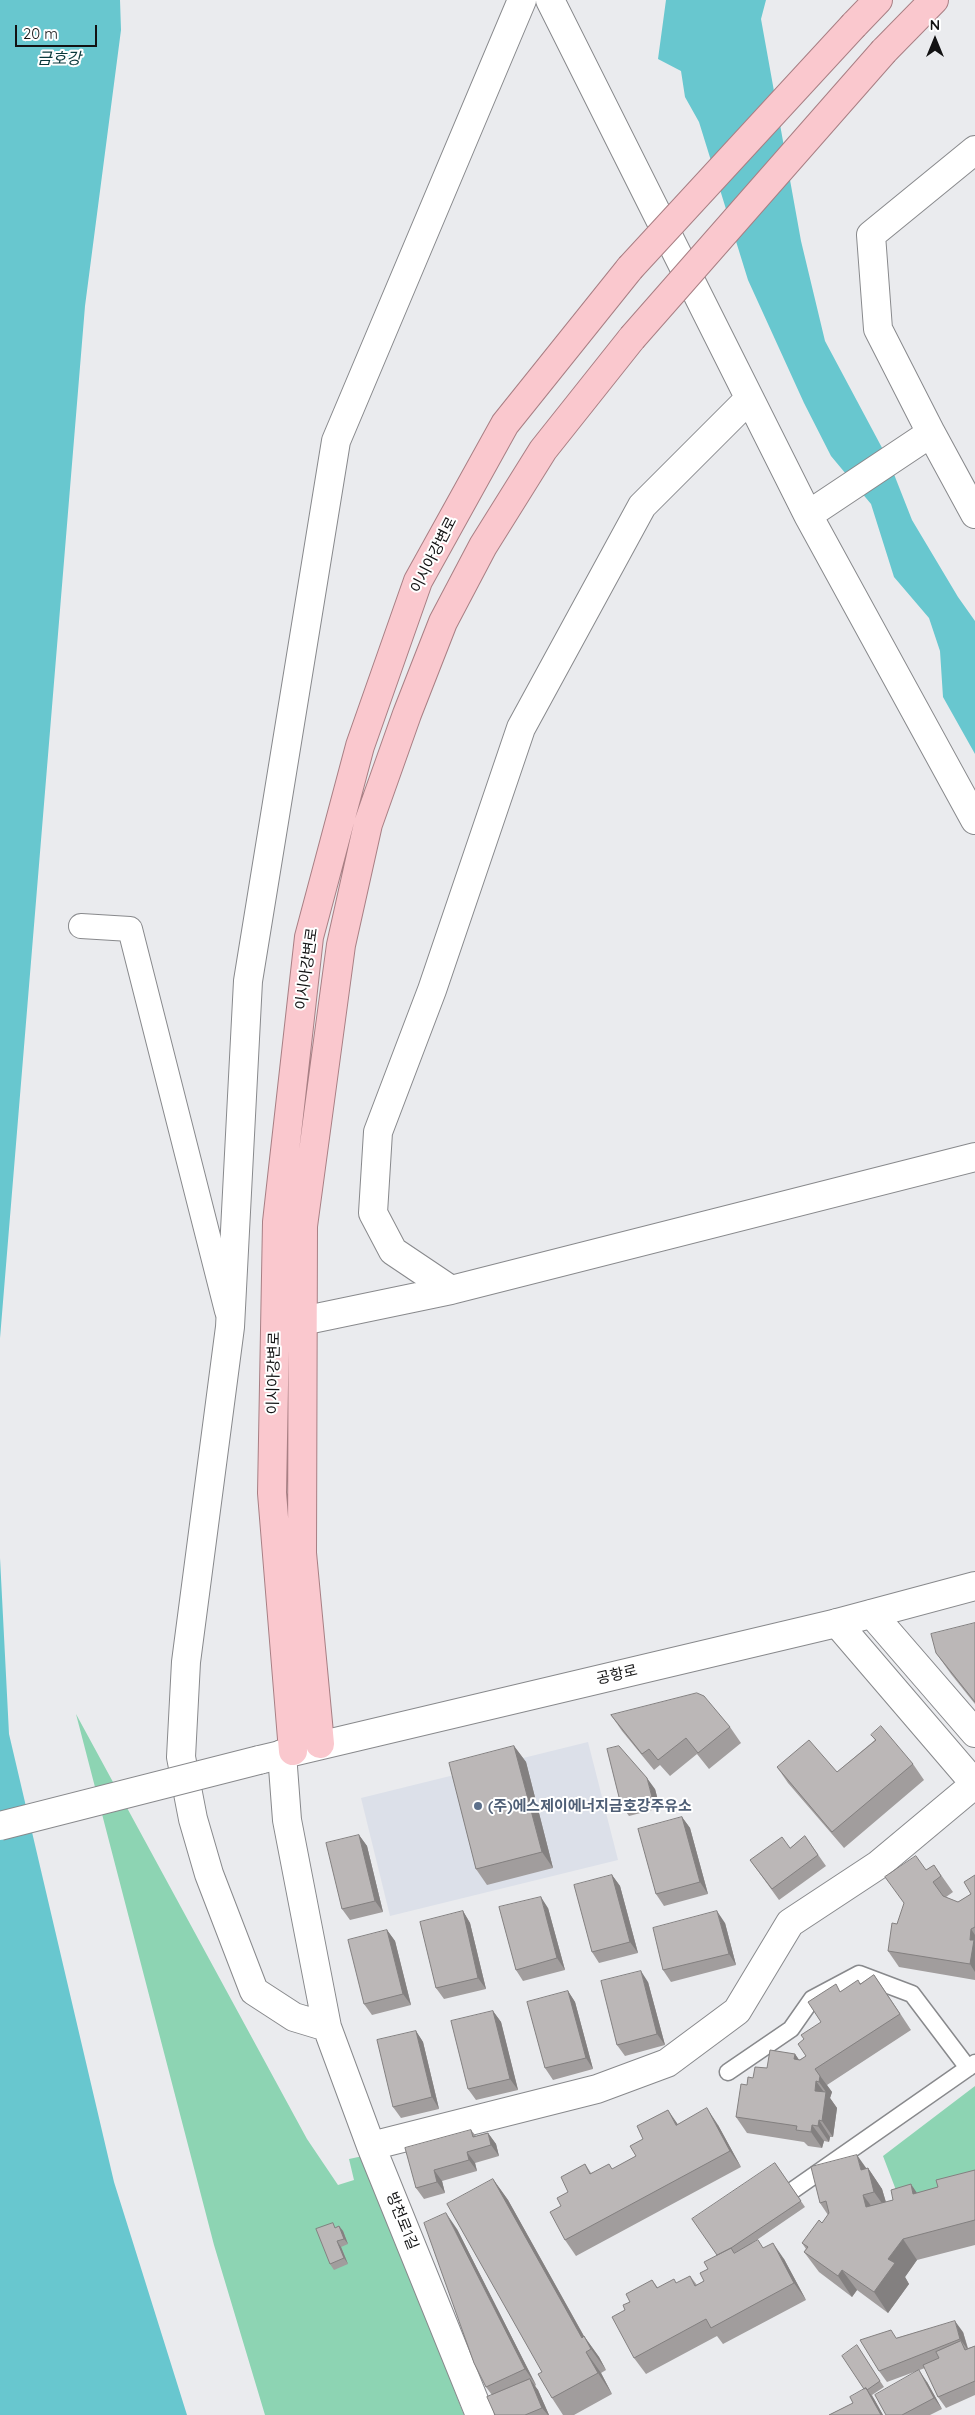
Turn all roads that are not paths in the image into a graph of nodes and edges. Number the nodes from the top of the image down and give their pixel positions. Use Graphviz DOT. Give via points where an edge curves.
graph roads {
  1 [pos="522,0"];
  2 [pos="550,0"];
  3 [pos="878,0"];
  4 [pos="934,0"];
  5 [pos="975,150"];
  6 [pos="750,399"];
  7 [pos="930,433"];
  8 [pos="975,514"];
  9 [pos="809,515"];
  10 [pos="975,820"];
  11 [pos="81,926"];
  12 [pos="975,1157"];
  13 [pos="451,1290"];
  14 [pos="302,1320"];
  15 [pos="230,1326"];
  16 [pos="975,1586"];
  17 [pos="872,1614"];
  18 [pos="837,1623"];
  19 [pos="975,1732"];
  20 [pos="320,1744"];
  21 [pos="278,1755"];
  22 [pos="975,1784"];
  23 [pos="0,1826"];
  24 [pos="327,2027"];
  25 [pos="972,2066"];
  26 [pos="728,2072"];
  27 [pos="371,2146"];
  28 [pos="764,2210"];
  29 [pos="480,2415"];
  1 -- 15 [label="street" via="336,441 248,981"];
  2 -- 6 [label="street"];
  3 -- 21 [label="highway, 이시아강변로, bridge" via="630,268 505,424 418,581 360,746 309,937 277,1222 272,1493"];
  4 -- 14 [label="highway, 이시아강변로, bridge" via="884,51 632,338 543,450 483,546 443,622 368,824 341,945 304,1226"];
  5 -- 7 [label="street" via="871,235 878,329"];
  6 -- 9 [label="street"];
  6 -- 13 [label="street" via="642,506 521,728 432,990 378,1132 373,1213 393,1251"];
  7 -- 8 [label="street"];
  7 -- 9 [label="street"];
  9 -- 10 [label="street"];
  11 -- 15 [label="street" via="130,929"];
  12 -- 13 [label="street"];
  13 -- 14 [label="street"];
  14 -- 20 [label="highway, 이시아강변로" via="302,1554"];
  15 -- 24 [label="street" via="186,1662 181,1757 193,1819 210,1874 254,1991 294,2016"];
  16 -- 17 [label="street, 공항로"];
  17 -- 18 [label="street, 공항로"];
  17 -- 19 [label="street"];
  18 -- 20 [label="street, 공항로"];
  18 -- 22 [label="street"];
  20 -- 21 [label="street, 공항로"];
  21 -- 23 [label="street, 공항로, bridge"];
  21 -- 24 [label="street, 방천로1길" via="287,1820"];
  22 -- 27 [label="street" via="878,1865 790,1923 737,2011 668,2064 597,2089"];
  24 -- 27 [label="street, 방천로1길"];
  25 -- 26 [label="lane" via="912,1994 859,1974 812,2000 791,2029"];
  25 -- 28 [label="lane"];
  27 -- 29 [label="street, 방천로1길"];
}
